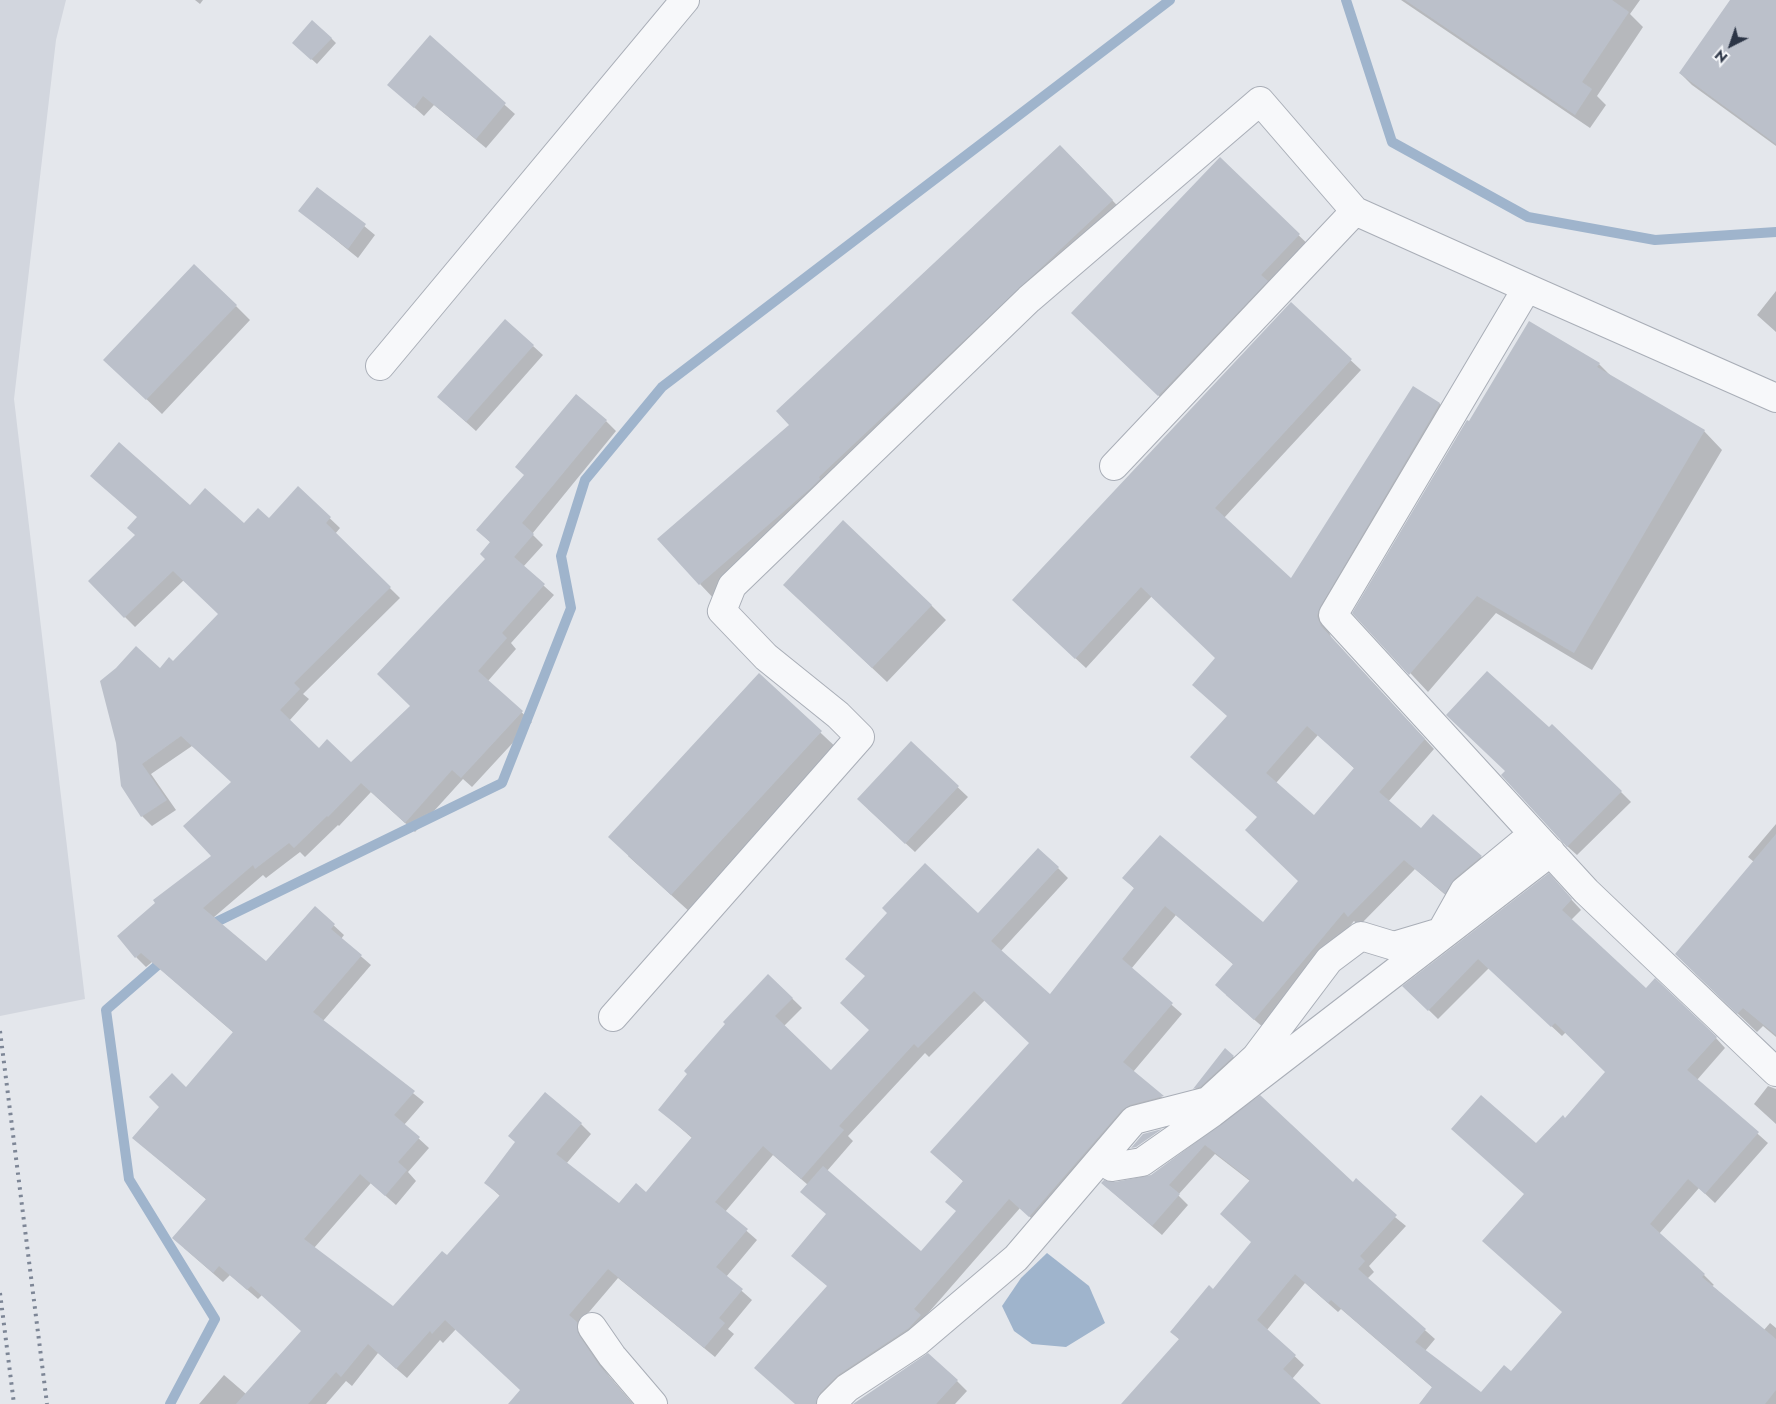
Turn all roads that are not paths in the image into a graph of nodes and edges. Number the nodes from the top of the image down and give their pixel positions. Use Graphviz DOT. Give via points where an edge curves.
graph roads {
  1 [pos="685,0"];
  2 [pos="1355,211"];
  3 [pos="1527,288"];
  4 [pos="380,366"];
  5 [pos="1776,398"];
  6 [pos="1114,466"];
  7 [pos="1542,843"];
  8 [pos="613,1017"];
  9 [pos="1776,1072"];
  10 [pos="1112,1167"];
  11 [pos="592,1327"];
  12 [pos="654,1404"];
  13 [pos="831,1404"];
  1 -- 4 [label="street"];
  2 -- 3 [label="street"];
  2 -- 6 [label="street"];
  2 -- 8 [label="street" via="1260,102 1029,299 732,586 722,611 766,657 860,737"];
  3 -- 5 [label="street"];
  3 -- 7 [label="street" via="1332,615"];
  7 -- 9 [label="street" via="1586,891"];
  7 -- 10 [label="street" via="1212,1113 1142,1162"];
  7 -- 13 [label="street" via="1464,892 1441,932 1394,946 1361,936 1329,960 1256,1057 1208,1101 1134,1120 1016,1258 917,1342 847,1388"];
  11 -- 12 [label="street" via="612,1356"];
}
